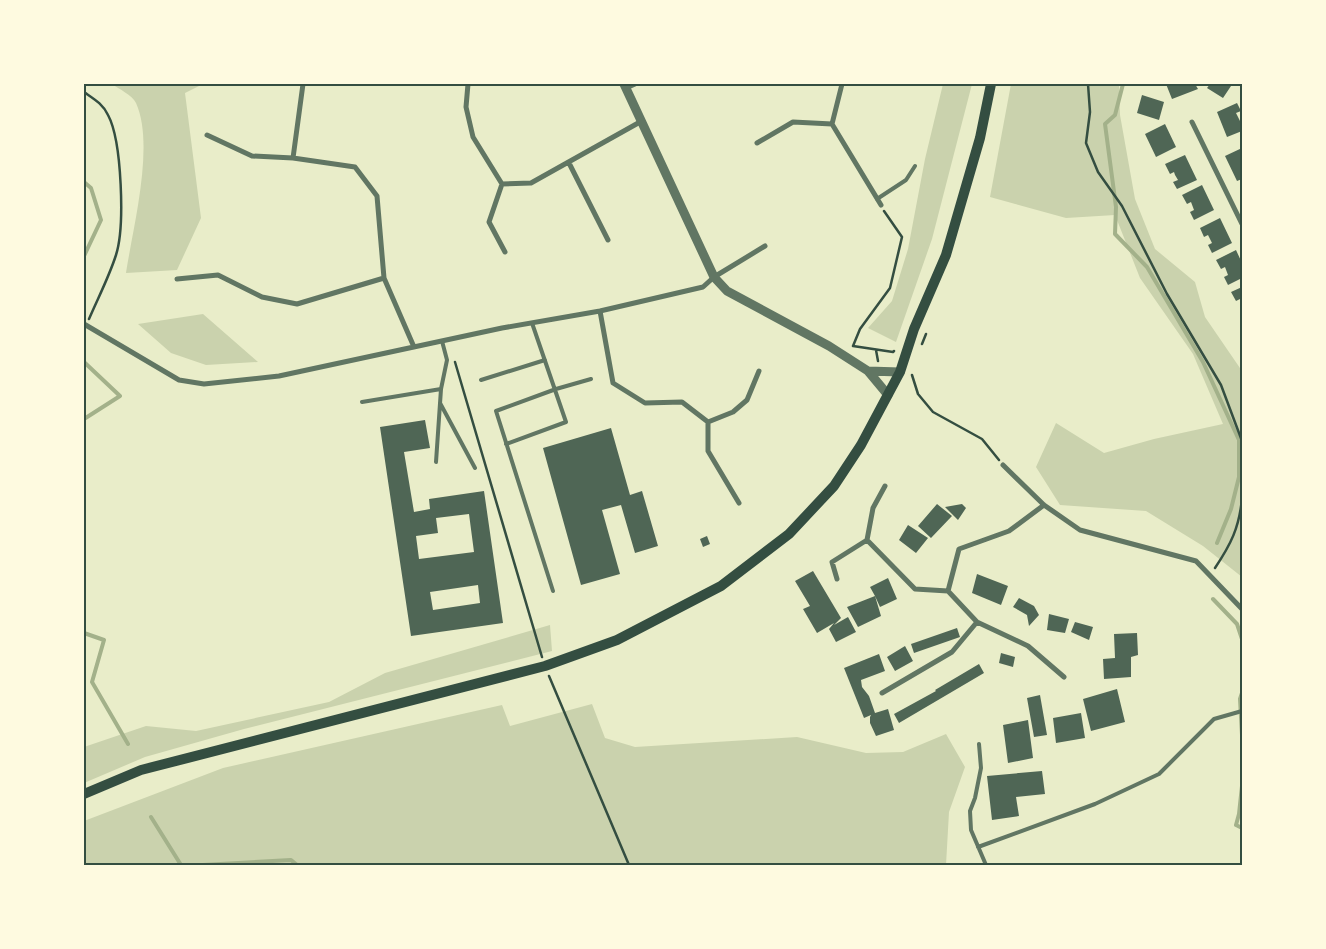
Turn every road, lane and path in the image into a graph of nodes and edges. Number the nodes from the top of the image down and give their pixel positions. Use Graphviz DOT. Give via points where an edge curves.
graph roads {
  1 [pos="303,84"];
  2 [pos="468,84"];
  3 [pos="842,84"];
  4 [pos="991,84"];
  5 [pos="1088,84"];
  6 [pos="628,85"];
  7 [pos="84,92"];
  8 [pos="640,122"];
  9 [pos="1192,122"];
  10 [pos="832,124"];
  11 [pos="207,135"];
  12 [pos="758,144"];
  13 [pos="293,158"];
  14 [pos="569,163"];
  15 [pos="915,166"];
  16 [pos="502,184"];
  17 [pos="877,200"];
  18 [pos="880,206"];
  19 [pos="1242,224"];
  20 [pos="608,240"];
  21 [pos="766,246"];
  22 [pos="505,252"];
  23 [pos="714,277"];
  24 [pos="384,278"];
  25 [pos="177,279"];
  26 [pos="600,311"];
  27 [pos="532,323"];
  28 [pos="85,324"];
  29 [pos="449,339"];
  30 [pos="442,341"];
  31 [pos="897,343"];
  32 [pos="829,346"];
  33 [pos="853,346"];
  34 [pos="414,347"];
  35 [pos="545,360"];
  36 [pos="759,371"];
  37 [pos="868,371"];
  38 [pos="900,372"];
  39 [pos="911,372"];
  40 [pos="591,379"];
  41 [pos="481,380"];
  42 [pos="441,389"];
  43 [pos="556,389"];
  44 [pos="888,395"];
  45 [pos="362,402"];
  46 [pos="440,402"];
  47 [pos="708,422"];
  48 [pos="1242,441"];
  49 [pos="506,444"];
  50 [pos="436,462"];
  51 [pos="1003,465"];
  52 [pos="475,468"];
  53 [pos="886,486"];
  54 [pos="1242,498"];
  55 [pos="739,502"];
  56 [pos="1044,505"];
  57 [pos="867,540"];
  58 [pos="1210,575"];
  59 [pos="837,579"];
  60 [pos="553,591"];
  61 [pos="948,591"];
  62 [pos="1242,609"];
  63 [pos="977,622"];
  64 [pos="545,666"];
  65 [pos="1064,677"];
  66 [pos="882,693"];
  67 [pos="1242,711"];
  68 [pos="979,744"];
  69 [pos="84,794"];
  70 [pos="978,847"];
  71 [pos="629,865"];
  72 [pos="986,865"];
  1 -- 13 [label="street"];
  2 -- 16 [label="street" via="466,107 473,138"];
  3 -- 10 [label="street"];
  4 -- 38 [label="main road" via="980,138 946,255 914,329"];
  5 -- 48 [label="path" via="1090,112 1086,143 1098,172 1122,206 1221,385"];
  6 -- 8 [label="street"];
  7 -- 28 [label="path" via="101,104 110,116 122,196 117,254"];
  8 -- 14 [label="street"];
  8 -- 23 [label="street"];
  9 -- 19 [label="street"];
  10 -- 12 [label="street" via="793,122"];
  10 -- 17 [label="street"];
  11 -- 13 [label="street" via="252,156"];
  13 -- 24 [label="street" via="354,167 377,196"];
  14 -- 16 [label="street" via="532,183"];
  14 -- 20 [label="street"];
  15 -- 17 [label="lane" via="906,180"];
  16 -- 22 [label="street" via="490,222"];
  17 -- 18 [label="street"];
  18 -- 33 [label="path" via="902,237 890,288 860,329"];
  21 -- 23 [label="street"];
  23 -- 26 [label="street" via="703,287"];
  23 -- 32 [label="street" via="727,291"];
  24 -- 25 [label="street" via="297,304 262,297 218,275"];
  24 -- 34 [label="street"];
  26 -- 27 [label="street"];
  26 -- 47 [label="street" via="613,383 645,403 682,402"];
  27 -- 29 [label="street"];
  27 -- 35 [label="lane"];
  28 -- 34 [label="street" via="180,380 204,384 279,376"];
  29 -- 30 [label="street"];
  29 -- 64 [label="path"];
  30 -- 34 [label="street"];
  30 -- 42 [label="lane" via="447,360"];
  31 -- 33 [label="path" via="893,352"];
  32 -- 33 [label="path"];
  32 -- 37 [label="street"];
  35 -- 41 [label="lane"];
  35 -- 43 [label="lane"];
  36 -- 47 [label="street" via="747,400 733,412"];
  37 -- 38 [label="street"];
  37 -- 44 [label="street"];
  38 -- 44 [label="main road"];
  39 -- 51 [label="path" via="918,394 933,412 982,438"];
  40 -- 43 [label="lane"];
  42 -- 45 [label="lane"];
  42 -- 46 [label="lane"];
  43 -- 49 [label="lane" via="566,422"];
  43 -- 49 [label="lane" via="496,411"];
  44 -- 64 [label="main road" via="834,486 789,534 721,586 617,640"];
  46 -- 50 [label="lane"];
  46 -- 52 [label="lane"];
  47 -- 55 [label="street" via="708,451"];
  49 -- 60 [label="lane"];
  51 -- 56 [label="street"];
  53 -- 57 [label="street" via="873,508"];
  54 -- 58 [label="path" via="1240,519 1229,547"];
  56 -- 58 [label="street" via="1080,530 1196,561"];
  56 -- 61 [label="street" via="1009,531 959,549"];
  57 -- 59 [label="street" via="832,562"];
  57 -- 61 [label="street" via="916,589"];
  58 -- 62 [label="street"];
  61 -- 63 [label="street"];
  63 -- 65 [label="street" via="1028,646"];
  63 -- 66 [label="street" via="952,652"];
  64 -- 69 [label="main road" via="141,770"];
  64 -- 71 [label="path"];
  67 -- 70 [label="lane" via="1214,718 1159,774 1095,804"];
  68 -- 70 [label="lane" via="981,768 970,811 971,830"];
  70 -- 72 [label="lane"];
}
